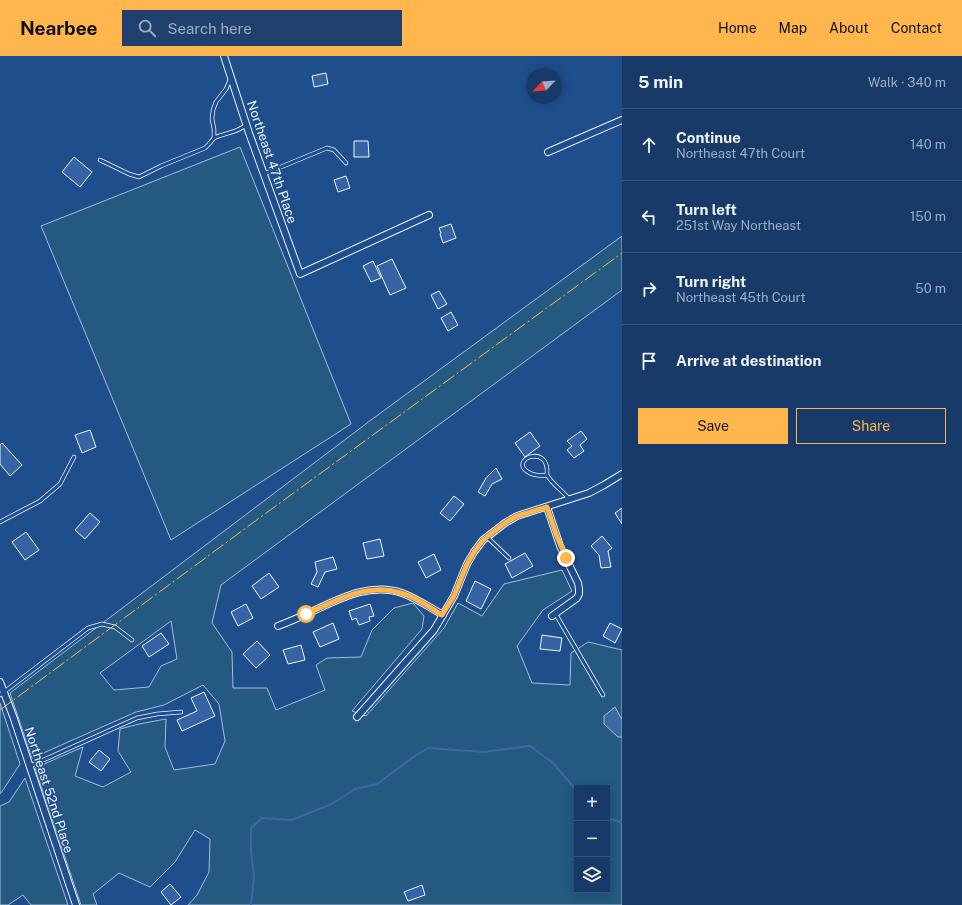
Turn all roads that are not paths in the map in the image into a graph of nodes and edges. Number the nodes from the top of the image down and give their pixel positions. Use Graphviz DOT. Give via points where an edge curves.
graph roads {
  1 [pos="224,56"];
  2 [pos="231,78"];
  3 [pos="622,120"];
  4 [pos="246,125"];
  5 [pos="214,138"];
  6 [pos="548,152"];
  7 [pos="100,160"];
  8 [pos="346,163"];
  9 [pos="264,174"];
  10 [pos="429,214"];
  11 [pos="74,457"];
  12 [pos="622,474"];
  13 [pos="547,475"];
  14 [pos="569,500"];
  15 [pos="547,507"];
  16 [pos="0,522"];
  17 [pos="487,537"];
  18 [pos="509,558"];
  19 [pos="553,614"];
  20 [pos="442,615"];
  21 [pos="278,626"];
  22 [pos="132,640"];
  23 [pos="0,682"];
  24 [pos="2,693"];
  25 [pos="603,695"];
  26 [pos="181,712"];
  27 [pos="357,716"];
  28 [pos="30,766"];
  29 [pos="76,905"];
  1 -- 2 [label="street, Northeast 47th Place"];
  2 -- 4 [label="street, Northeast 47th Place"];
  2 -- 5 [label="lane" via="213,110"];
  3 -- 6 [label="street"];
  4 -- 5 [label="lane"];
  4 -- 9 [label="street, Northeast 47th Place"];
  5 -- 7 [label="lane" via="205,148 139,177"];
  8 -- 9 [label="lane" via="334,150 327,148"];
  9 -- 10 [label="street, Northeast 47th Place" via="300,274"];
  11 -- 16 [label="lane" via="60,484 40,501"];
  12 -- 14 [label="street" via="589,493"];
  13 -- 13 [label="lane" via="545,462 540,457 532,456 523,462 525,470"];
  13 -- 14 [label="lane"];
  14 -- 15 [label="street"];
  15 -- 17 [label="street" via="517,516"];
  15 -- 19 [label="street" via="560,546 579,589 577,598"];
  17 -- 18 [label="lane"];
  17 -- 20 [label="street" via="467,564 454,596"];
  19 -- 25 [label="lane"];
  20 -- 21 [label="street" via="401,593 385,590 366,591 352,594"];
  20 -- 27 [label="street" via="434,630"];
  22 -- 24 [label="lane" via="115,628 102,624 88,628"];
  23 -- 24 [label="street, Northeast 52nd Place"];
  24 -- 28 [label="street, Northeast 52nd Place"];
  26 -- 28 [label="lane" via="137,718"];
  28 -- 29 [label="street, Northeast 52nd Place"];
}
